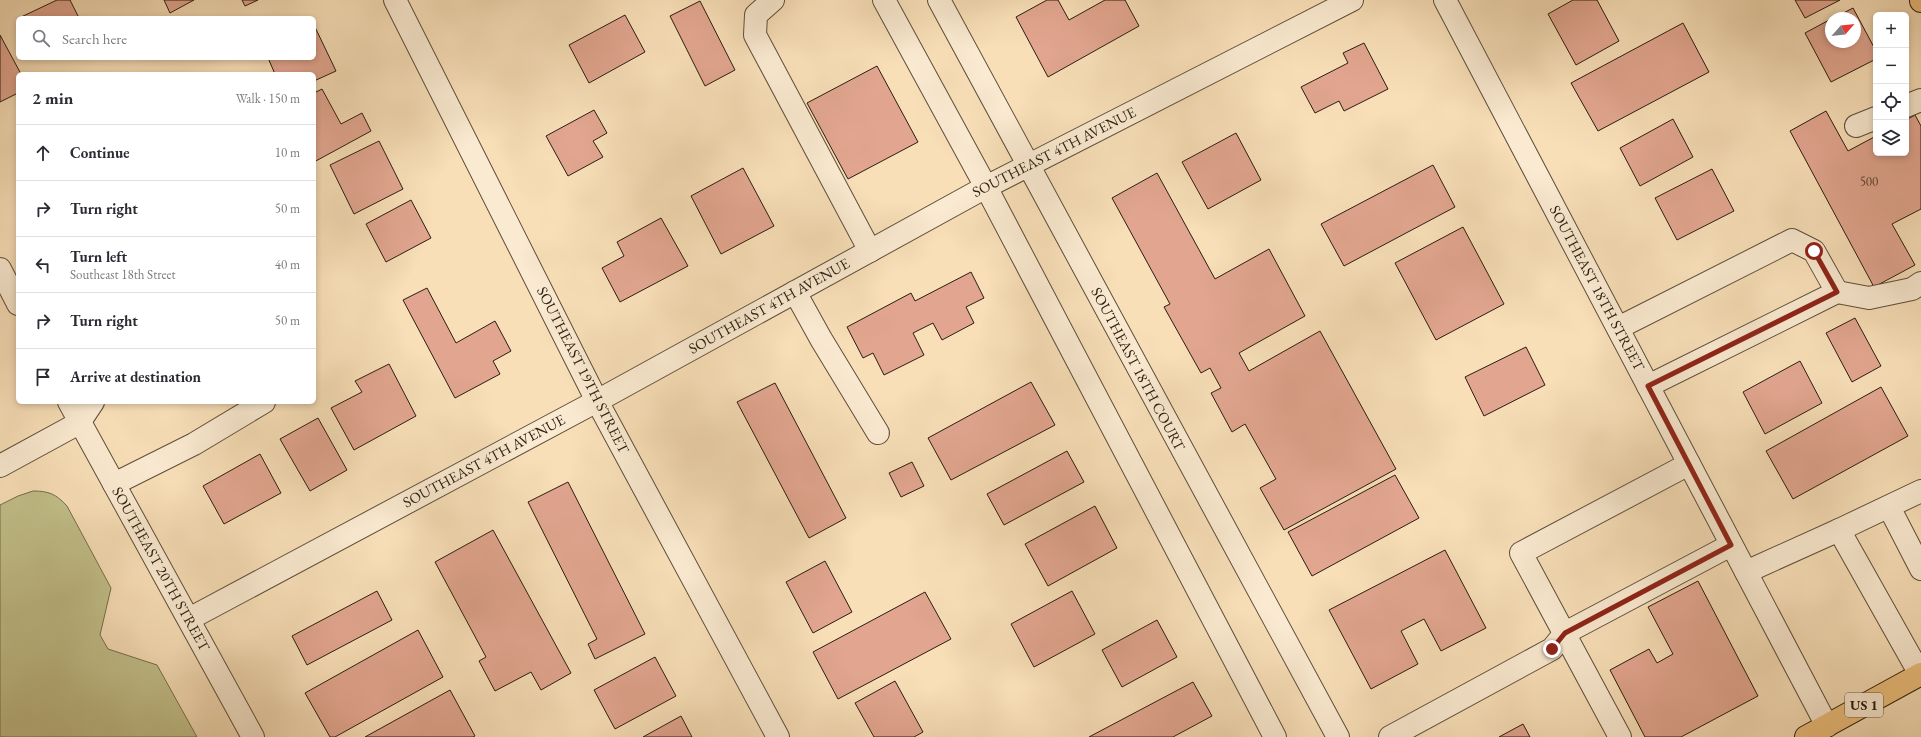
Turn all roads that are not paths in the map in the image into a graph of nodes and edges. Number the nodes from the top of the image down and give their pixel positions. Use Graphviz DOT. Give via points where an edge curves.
graph roads {
  1 [pos="395,0"];
  2 [pos="773,0"];
  3 [pos="884,0"];
  4 [pos="939,0"];
  5 [pos="1352,0"];
  6 [pos="1445,0"];
  7 [pos="1921,100"];
  8 [pos="1909,105"];
  9 [pos="1873,119"];
  10 [pos="1856,126"];
  11 [pos="1028,165"];
  12 [pos="986,187"];
  13 [pos="870,250"];
  14 [pos="0,269"];
  15 [pos="1921,283"];
  16 [pos="794,292"];
  17 [pos="1837,292"];
  18 [pos="16,300"];
  19 [pos="1618,328"];
  20 [pos="1648,386"];
  21 [pos="597,401"];
  22 [pos="70,404"];
  23 [pos="92,404"];
  24 [pos="261,404"];
  25 [pos="79,423"];
  26 [pos="878,433"];
  27 [pos="1689,464"];
  28 [pos="0,466"];
  29 [pos="114,484"];
  30 [pos="1921,491"];
  31 [pos="1889,507"];
  32 [pos="1839,530"];
  33 [pos="1731,545"];
  34 [pos="1921,569"];
  35 [pos="1746,572"];
  36 [pos="189,619"];
  37 [pos="1565,633"];
  38 [pos="1921,674"];
  39 [pos="1827,726"];
  40 [pos="253,737"];
  41 [pos="778,737"];
  42 [pos="1275,737"];
  43 [pos="1338,737"];
  44 [pos="1390,737"];
  45 [pos="1620,737"];
  46 [pos="1806,737"];
  1 -- 21 [label="street, SOUTHEAST 19TH STREET"];
  2 -- 13 [label="street" via="756,15 755,35"];
  3 -- 12 [label="street"];
  4 -- 11 [label="street, SOUTHEAST 18TH COURT"];
  5 -- 11 [label="street, SOUTHEAST 4TH AVENUE"];
  6 -- 19 [label="street, SOUTHEAST 18TH STREET"];
  7 -- 8 [label="street"];
  9 -- 10 [label="street"];
  11 -- 12 [label="street, SOUTHEAST 4TH AVENUE"];
  11 -- 43 [label="street, SOUTHEAST 18TH COURT"];
  12 -- 13 [label="street, SOUTHEAST 4TH AVENUE"];
  12 -- 42 [label="street"];
  13 -- 16 [label="street, SOUTHEAST 4TH AVENUE"];
  14 -- 18 [label="street"];
  15 -- 17 [label="street" via="1912,289 1869,298"];
  16 -- 21 [label="street, SOUTHEAST 4TH AVENUE"];
  16 -- 26 [label="street"];
  17 -- 19 [label="street" via="1814,251 1792,240"];
  17 -- 20 [label="street"];
  19 -- 20 [label="street, SOUTHEAST 18TH STREET"];
  20 -- 27 [label="street, SOUTHEAST 18TH STREET"];
  21 -- 36 [label="street, SOUTHEAST 4TH AVENUE"];
  21 -- 41 [label="street, SOUTHEAST 19TH STREET"];
  22 -- 25 [label="street, SOUTHEAST 20TH STREET"];
  23 -- 25 [label="street"];
  24 -- 29 [label="street" via="194,444"];
  25 -- 28 [label="street"];
  25 -- 29 [label="street, SOUTHEAST 20TH STREET"];
  27 -- 33 [label="street, SOUTHEAST 18TH STREET"];
  27 -- 37 [label="street" via="1521,553"];
  29 -- 36 [label="street, SOUTHEAST 20TH STREET"];
  30 -- 31 [label="street"];
  31 -- 32 [label="street"];
  31 -- 34 [label="street"];
  32 -- 35 [label="street"];
  32 -- 38 [label="street"];
  33 -- 35 [label="street, SOUTHEAST 18TH STREET"];
  33 -- 37 [label="street"];
  35 -- 39 [label="street, SOUTHEAST 18TH STREET"];
  36 -- 40 [label="street, SOUTHEAST 20TH STREET"];
  37 -- 44 [label="street" via="1552,649"];
  37 -- 45 [label="street"];
  38 -- 39 [label="main road, US 1"];
  39 -- 46 [label="main road, US 1"];
}
